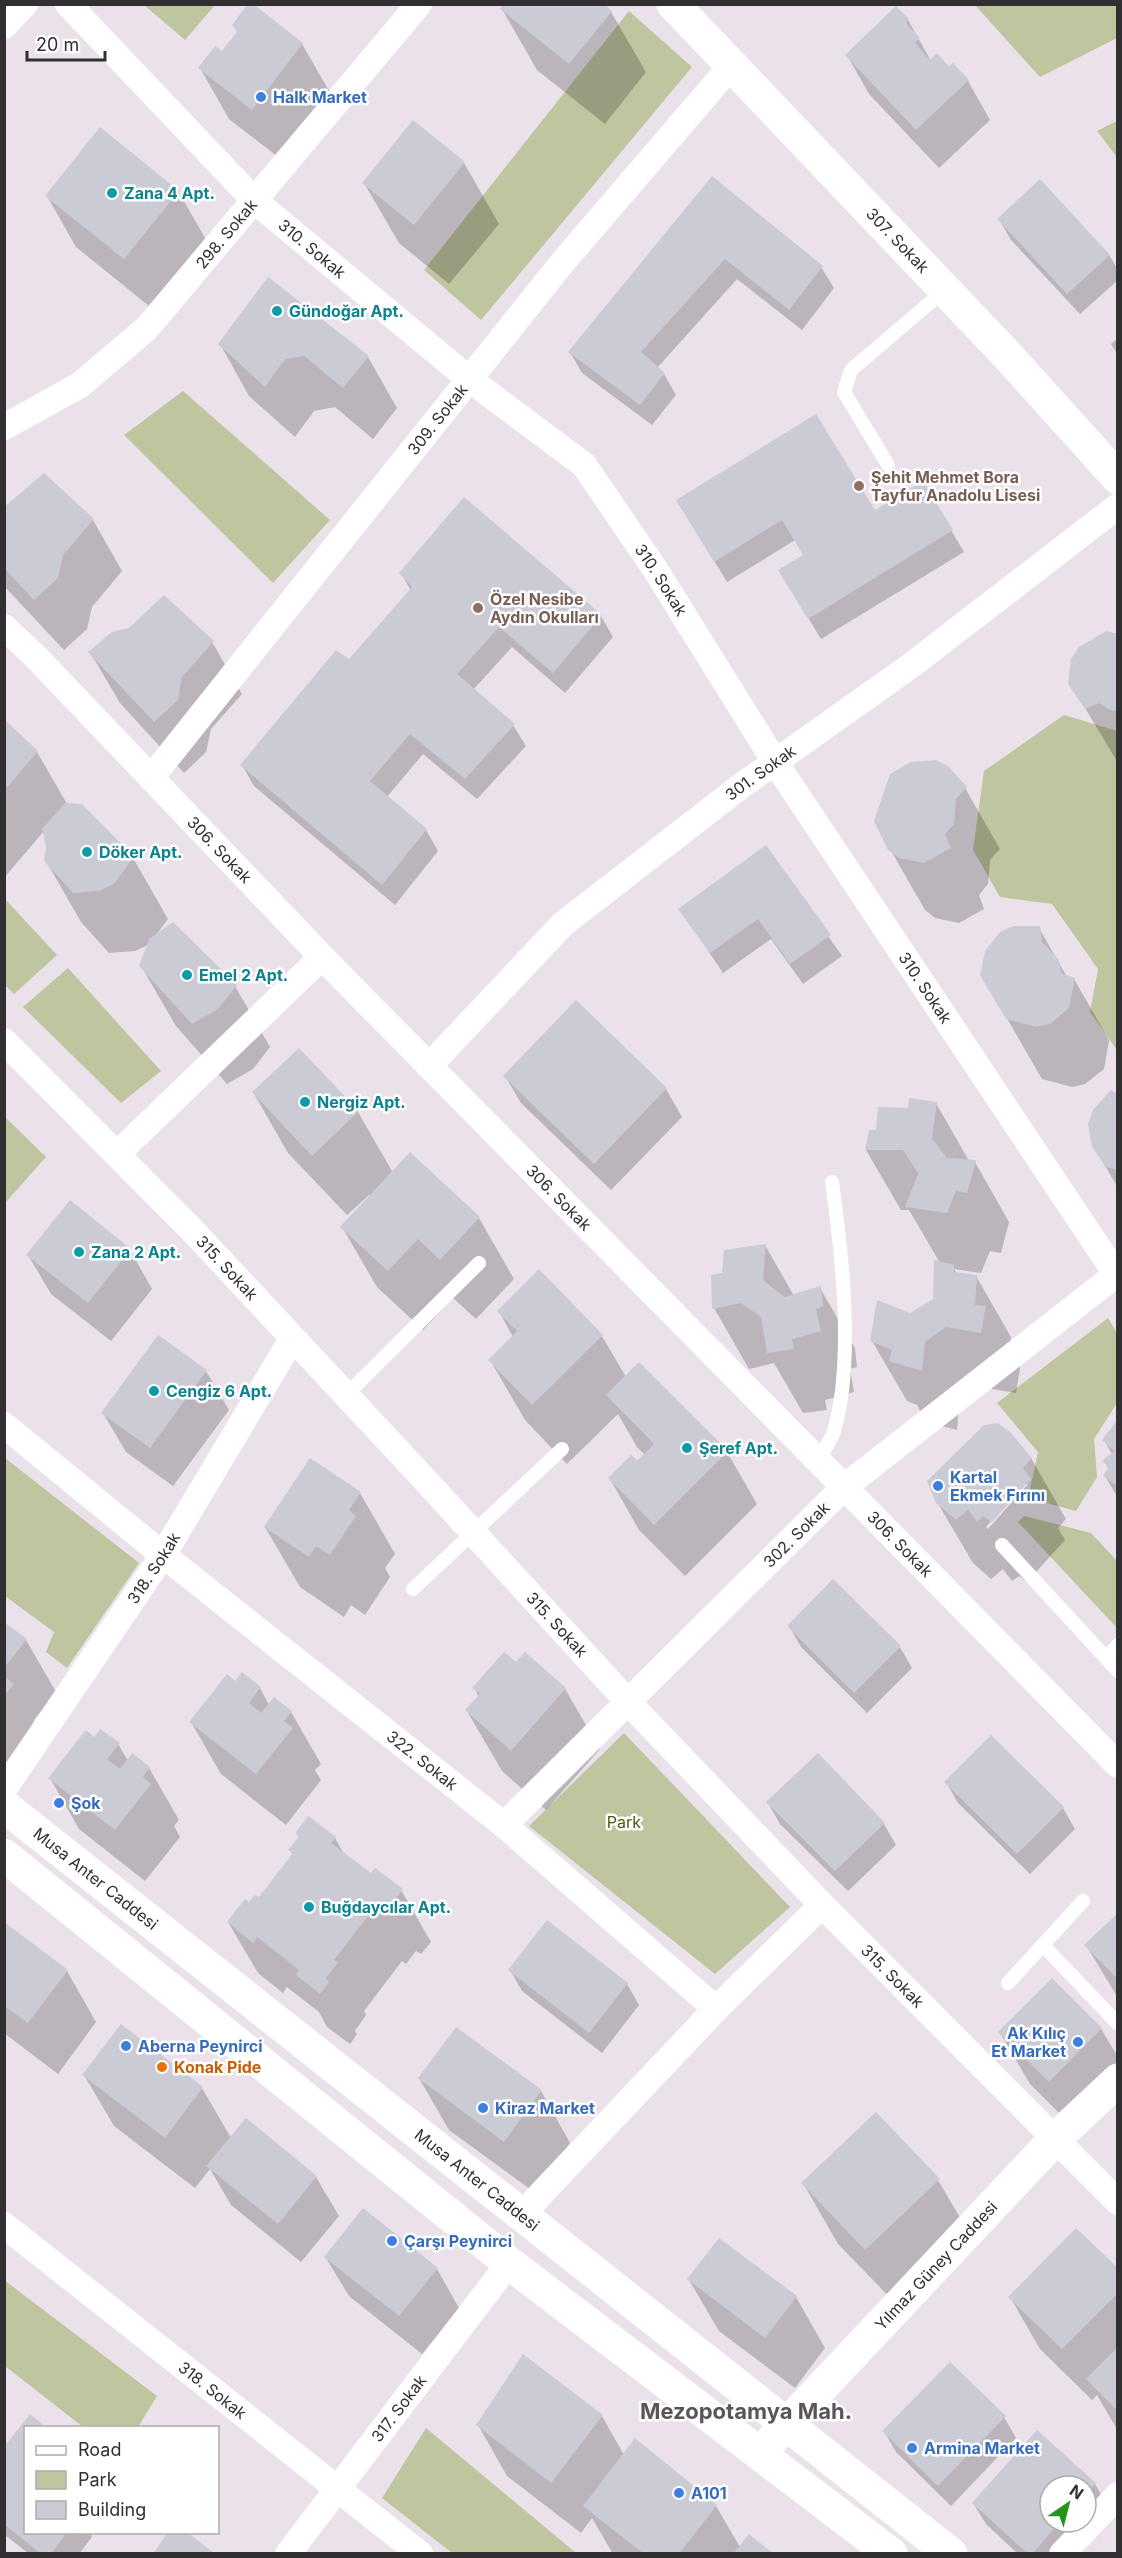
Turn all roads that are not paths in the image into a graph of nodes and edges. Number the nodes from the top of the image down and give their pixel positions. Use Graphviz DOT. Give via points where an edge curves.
graph roads {
  1 [pos="24,4"];
  2 [pos="68,4"];
  3 [pos="419,4"];
  4 [pos="673,4"];
  5 [pos="4,26"];
  6 [pos="731,66"];
  7 [pos="255,201"];
  8 [pos="945,290"];
  9 [pos="470,379"];
  10 [pos="4,426"];
  11 [pos="888,465"];
  12 [pos="1118,478"];
  13 [pos="1118,506"];
  14 [pos="4,627"];
  15 [pos="775,762"];
  16 [pos="151,778"];
  17 [pos="322,957"];
  18 [pos="4,1041"];
  19 [pos="429,1066"];
  20 [pos="117,1154"];
  21 [pos="832,1182"];
  22 [pos="479,1263"];
  23 [pos="1117,1275"];
  24 [pos="292,1339"];
  25 [pos="346,1395"];
  26 [pos="4,1425"];
  27 [pos="562,1449"];
  28 [pos="817,1462"];
  29 [pos="843,1488"];
  30 [pos="474,1532"];
  31 [pos="1002,1545"];
  32 [pos="163,1556"];
  33 [pos="413,1589"];
  34 [pos="1118,1645"];
  35 [pos="1106,1658"];
  36 [pos="1118,1671"];
  37 [pos="629,1703"];
  38 [pos="1118,1765"];
  39 [pos="4,1789"];
  40 [pos="4,1806"];
  41 [pos="504,1825"];
  42 [pos="4,1855"];
  43 [pos="1083,1901"];
  44 [pos="822,1905"];
  45 [pos="1043,1945"];
  46 [pos="1008,1983"];
  47 [pos="716,2009"];
  48 [pos="1118,2024"];
  49 [pos="1118,2080"];
  50 [pos="1055,2139"];
  51 [pos="1118,2202"];
  52 [pos="522,2217"];
  53 [pos="4,2225"];
  54 [pos="509,2263"];
  55 [pos="787,2423"];
  56 [pos="760,2454"];
  57 [pos="340,2487"];
  58 [pos="1118,2495"];
  59 [pos="288,2553"];
  60 [pos="420,2553"];
  61 [pos="891,2553"];
  62 [pos="951,2553"];
  63 [pos="1062,2553"];
  1 -- 5 [label="street"];
  2 -- 7 [label="street, 310. Sokak"];
  3 -- 7 [label="street, 298. Sokak"];
  4 -- 6 [label="main road, 307. Sokak"];
  6 -- 8 [label="main road, 307. Sokak"];
  6 -- 9 [label="street, 309. Sokak" via="562,263"];
  7 -- 9 [label="street, 310. Sokak"];
  7 -- 10 [label="street, 298. Sokak" via="147,328 80,385"];
  8 -- 11 [label="lane" via="851,369 844,392"];
  8 -- 12 [label="main road, 307. Sokak"];
  9 -- 15 [label="street, 310. Sokak" via="584,465 655,568"];
  9 -- 16 [label="street, 309. Sokak"];
  13 -- 15 [label="street, 301. Sokak" via="909,667"];
  14 -- 16 [label="street, 306. Sokak"];
  15 -- 19 [label="street, 301. Sokak" via="563,924"];
  15 -- 23 [label="street, 310. Sokak"];
  16 -- 17 [label="street, 306. Sokak"];
  17 -- 19 [label="street, 306. Sokak"];
  17 -- 20 [label="street"];
  18 -- 20 [label="street, 315. Sokak"];
  19 -- 28 [label="street, 306. Sokak"];
  20 -- 24 [label="street, 315. Sokak"];
  21 -- 28 [label="lane" via="844,1313 844,1380 832,1435"];
  22 -- 25 [label="lane"];
  23 -- 29 [label="street, 302. Sokak"];
  24 -- 25 [label="street, 315. Sokak"];
  24 -- 32 [label="street, 318. Sokak"];
  25 -- 30 [label="street, 315. Sokak"];
  26 -- 32 [label="street, 322. Sokak"];
  27 -- 30 [label="lane"];
  28 -- 29 [label="street, 306. Sokak"];
  29 -- 37 [label="street, 302. Sokak"];
  29 -- 38 [label="street, 306. Sokak"];
  30 -- 33 [label="lane"];
  30 -- 37 [label="street, 315. Sokak"];
  31 -- 35 [label="lane"];
  32 -- 39 [label="street, 318. Sokak"];
  32 -- 41 [label="street, 322. Sokak"];
  34 -- 35 [label="lane"];
  35 -- 36 [label="lane"];
  37 -- 41 [label="street, 302. Sokak"];
  37 -- 44 [label="street, 315. Sokak"];
  40 -- 52 [label="main road, Musa Anter Caddesi"];
  41 -- 47 [label="street, 322. Sokak"];
  42 -- 54 [label="main road"];
  43 -- 45 [label="lane"];
  44 -- 47 [label="street"];
  44 -- 50 [label="street, 315. Sokak"];
  45 -- 46 [label="lane"];
  45 -- 48 [label="lane"];
  47 -- 52 [label="street"];
  49 -- 50 [label="main road, Yılmaz Güney Caddesi"];
  50 -- 51 [label="street, 315. Sokak"];
  50 -- 55 [label="main road, Yılmaz Güney Caddesi"];
  52 -- 55 [label="main road, Musa Anter Caddesi"];
  53 -- 57 [label="street, 318. Sokak"];
  54 -- 56 [label="main road"];
  54 -- 57 [label="street, 317. Sokak"];
  55 -- 56 [label="main road, Yılmaz Güney Caddesi"];
  55 -- 62 [label="main road, Musa Anter Caddesi"];
  56 -- 61 [label="main road"];
  57 -- 59 [label="street, 317. Sokak"];
  57 -- 60 [label="street, 318. Sokak"];
  58 -- 63 [label="street"];
}
